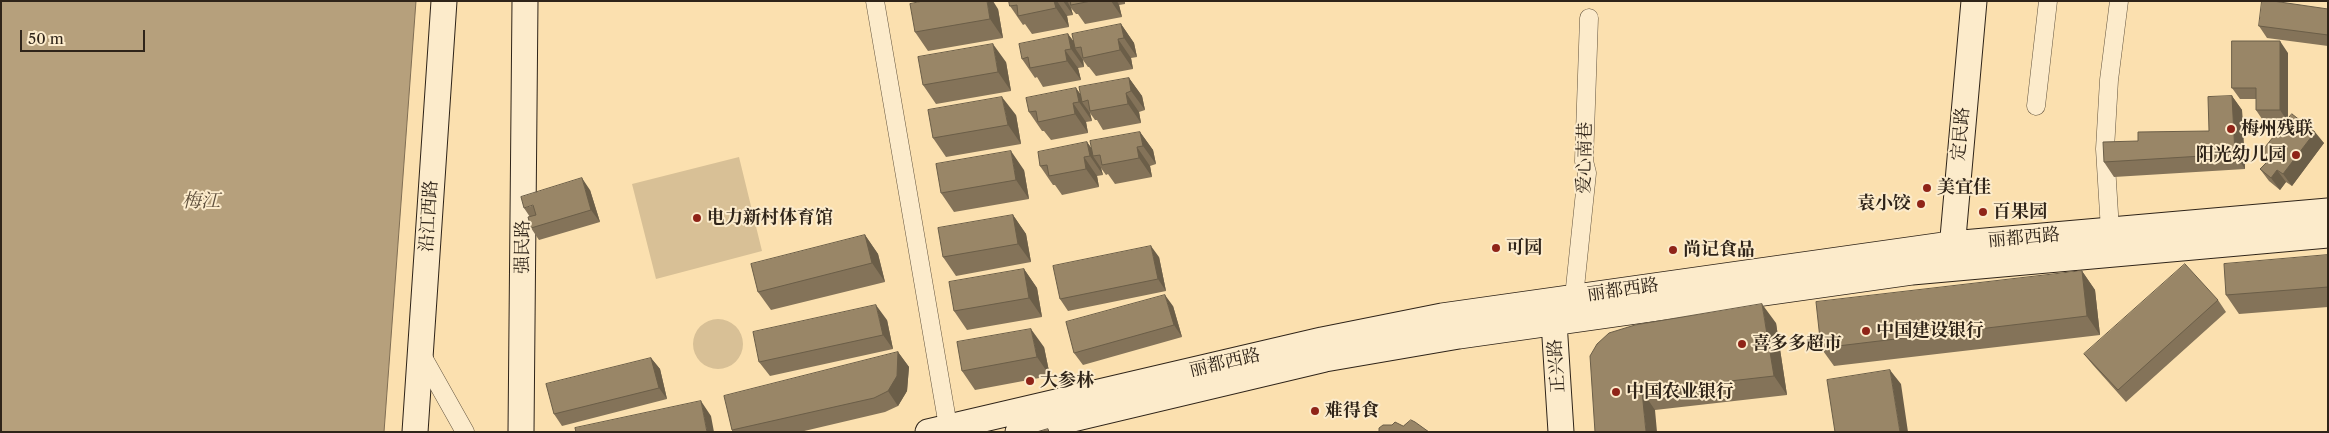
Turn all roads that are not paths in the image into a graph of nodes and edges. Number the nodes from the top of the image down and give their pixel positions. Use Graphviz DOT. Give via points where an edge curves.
graph roads {
  1 [pos="444,1"];
  2 [pos="525,1"];
  3 [pos="876,1"];
  4 [pos="1974,1"];
  5 [pos="2048,1"];
  6 [pos="2119,1"];
  7 [pos="1589,18"];
  8 [pos="2036,106"];
  9 [pos="2328,211"];
  10 [pos="2110,230"];
  11 [pos="2328,235"];
  12 [pos="1951,256"];
  13 [pos="1560,307"];
  14 [pos="419,351"];
  15 [pos="941,430"];
  16 [pos="415,432"];
  17 [pos="465,432"];
  18 [pos="521,432"];
  19 [pos="1018,432"];
  20 [pos="1562,432"];
  1 -- 14 [label="main road, 沿江西路"];
  2 -- 18 [label="main road, 强民路"];
  3 -- 15 [label="street"];
  4 -- 12 [label="main road, 定民路"];
  5 -- 8 [label="street"];
  6 -- 10 [label="street" via="2109,80 2105,150"];
  7 -- 13 [label="street, 爱心南巷" via="1584,161 1587,173"];
  9 -- 10 [label="main road, 丽都西路"];
  10 -- 12 [label="main road, 丽都西路"];
  11 -- 12 [label="main road, 丽都西路"];
  12 -- 13 [label="main road, 丽都西路"];
  13 -- 15 [label="main road, 丽都西路" via="1442,316 1322,340"];
  13 -- 19 [label="main road, 丽都西路"];
  13 -- 20 [label="main road, 正兴路"];
  14 -- 16 [label="main road, 沿江西路"];
  14 -- 17 [label="street"];
}
